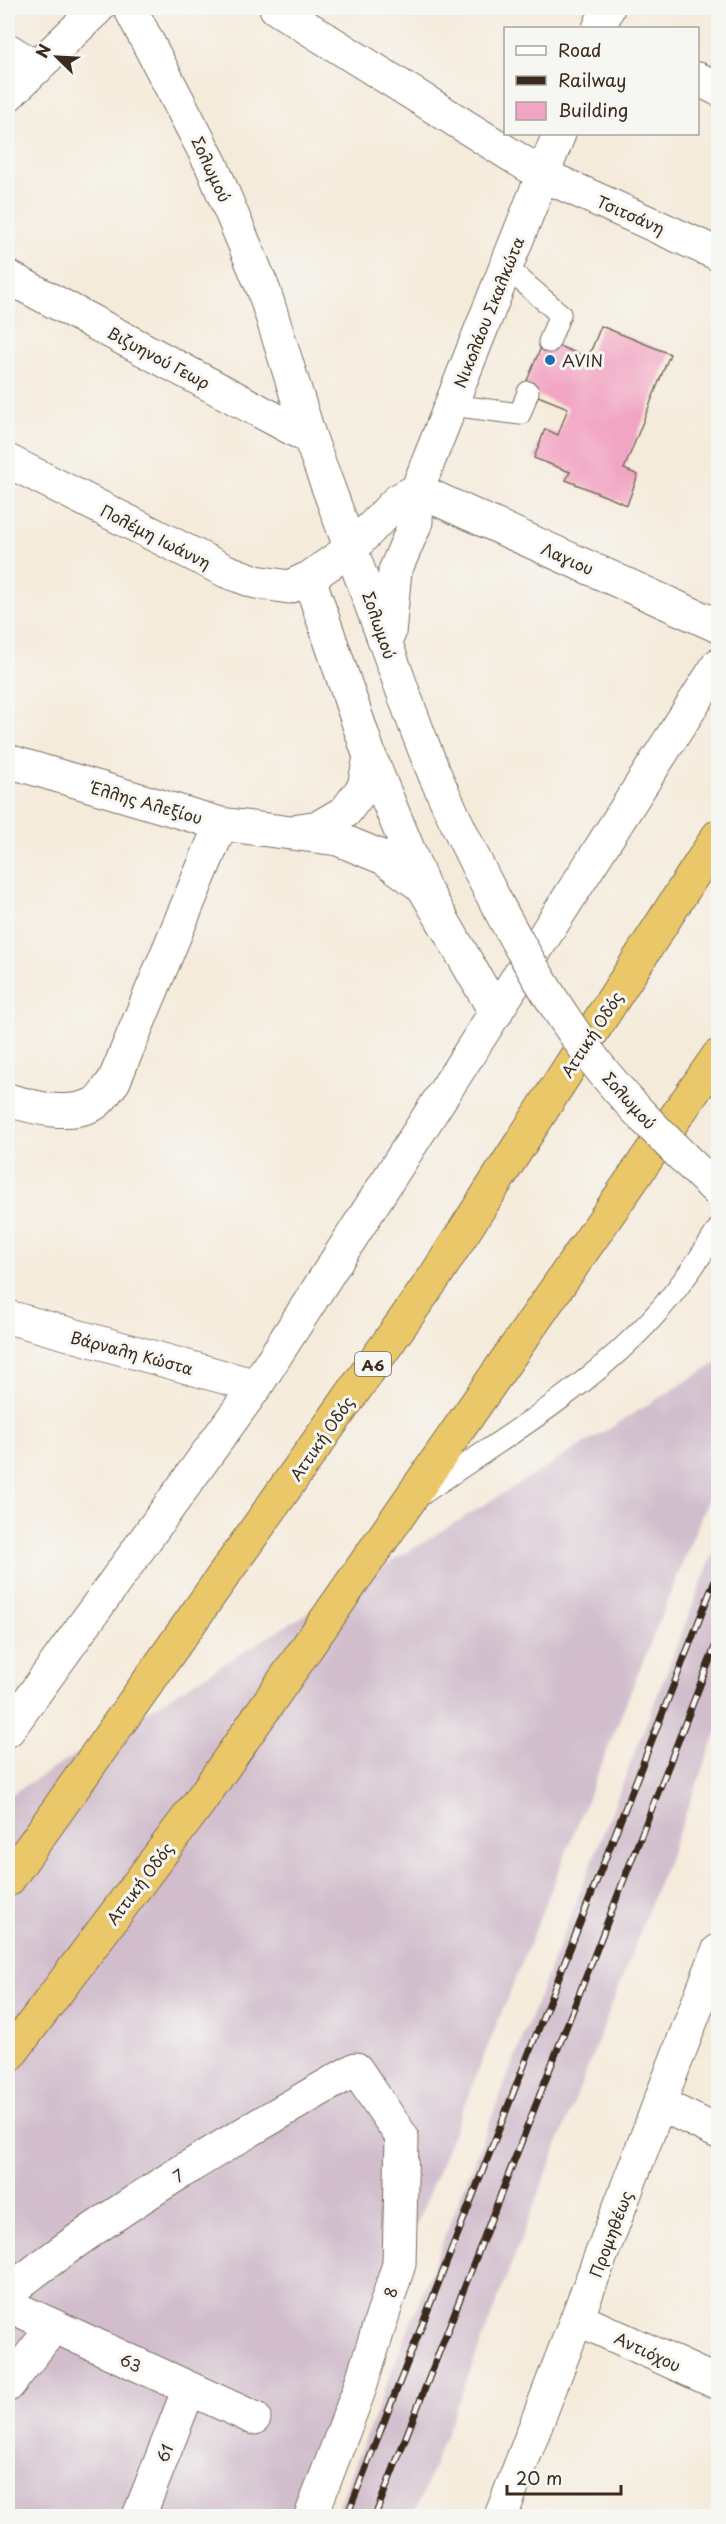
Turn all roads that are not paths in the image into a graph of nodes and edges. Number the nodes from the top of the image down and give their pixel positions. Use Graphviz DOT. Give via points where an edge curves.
graph roads {
  1 [pos="98,8"];
  2 [pos="130,8"];
  3 [pos="276,8"];
  4 [pos="608,8"];
  5 [pos="599,27"];
  6 [pos="8,50"];
  7 [pos="37,68"];
  8 [pos="699,80"];
  9 [pos="718,89"];
  10 [pos="8,95"];
  11 [pos="559,135"];
  12 [pos="543,175"];
  13 [pos="718,254"];
  14 [pos="506,267"];
  15 [pos="8,277"];
  16 [pos="549,342"];
  17 [pos="528,392"];
  18 [pos="451,405"];
  19 [pos="310,438"];
  20 [pos="8,461"];
  21 [pos="417,490"];
  22 [pos="352,548"];
  23 [pos="309,578"];
  24 [pos="718,626"];
  25 [pos="388,650"];
  26 [pos="718,665"];
  27 [pos="370,757"];
  28 [pos="10,771"];
  29 [pos="221,824"];
  30 [pos="289,831"];
  31 [pos="718,836"];
  32 [pos="424,888"];
  33 [pos="496,1013"];
  34 [pos="718,1056"];
  35 [pos="8,1100"];
  36 [pos="718,1191"];
  37 [pos="718,1229"];
  38 [pos="8,1317"];
  39 [pos="256,1386"];
  40 [pos="404,1508"];
  41 [pos="8,1730"];
  42 [pos="8,1880"];
  43 [pos="718,1951"];
  44 [pos="8,2057"];
  45 [pos="356,2069"];
  46 [pos="660,2104"];
  47 [pos="718,2132"];
  48 [pos="8,2292"];
  49 [pos="8,2305"];
  50 [pos="578,2319"];
  51 [pos="54,2326"];
  52 [pos="718,2383"];
  53 [pos="8,2385"];
  54 [pos="189,2389"];
  55 [pos="254,2418"];
  56 [pos="140,2517"];
  57 [pos="310,2517"];
  58 [pos="501,2517"];
  1 -- 7 [label="street"];
  2 -- 19 [label="street, Σολωμού" via="211,164 264,291"];
  3 -- 12 [label="street, Τσιτσάνη"];
  4 -- 5 [label="street"];
  6 -- 7 [label="street"];
  7 -- 10 [label="street"];
  8 -- 9 [label="street"];
  11 -- 12 [label="street, Νικολάου Σκαλκώτα"];
  12 -- 13 [label="street, Τσιτσάνη"];
  12 -- 14 [label="street, Νικολάου Σκαλκώτα"];
  14 -- 16 [label="lane" via="560,314"];
  14 -- 18 [label="street, Νικολάου Σκαλκώτα"];
  15 -- 19 [label="street, Βιζυηνού Γεωρ"];
  17 -- 18 [label="lane" via="520,414"];
  18 -- 21 [label="street, Νικολάου Σκαλκώτα"];
  19 -- 22 [label="street, Σολωμού"];
  20 -- 23 [label="street, Πολέμη Ιωάννη" via="226,571 256,582 289,587"];
  21 -- 22 [label="street" via="397,501"];
  21 -- 24 [label="street, Λαγιου"];
  21 -- 25 [label="street, Νικολάου Σκαλκώτα" via="416,522 395,571"];
  22 -- 23 [label="street, Πολέμη Ιωάννη"];
  22 -- 25 [label="street, Σολωμού"];
  23 -- 27 [label="street"];
  25 -- 36 [label="street, Σολωμού, bridge" via="437,781 495,899 546,988 594,1059"];
  26 -- 33 [label="street"];
  27 -- 30 [label="street, Έλλης Αλεξίου" via="364,787 345,812 319,828"];
  27 -- 32 [label="street"];
  28 -- 29 [label="street, Έλλης Αλεξίου"];
  29 -- 30 [label="street, Έλλης Αλεξίου"];
  29 -- 35 [label="street" via="114,1081 93,1105 64,1111"];
  30 -- 32 [label="street, Έλλης Αλεξίου" via="338,838 384,858"];
  31 -- 42 [label="highway, Αττική Οδός / Α6" via="436,1275"];
  32 -- 33 [label="street"];
  33 -- 39 [label="street"];
  34 -- 40 [label="highway, Αττική Οδός"];
  37 -- 40 [label="lane" via="672,1295 598,1369"];
  38 -- 39 [label="street, Βάρναλη Κώστα"];
  39 -- 41 [label="street"];
  40 -- 44 [label="highway, Αττική Οδός" via="198,1804"];
  43 -- 46 [label="street, Προμηθέως"];
  45 -- 48 [label="street, 7" via="163,2184 55,2255"];
  45 -- 57 [label="street, 8" via="402,2137 399,2264 358,2393"];
  46 -- 47 [label="street"];
  46 -- 50 [label="street, Προμηθέως"];
  49 -- 51 [label="street, 63"];
  50 -- 52 [label="street, Αντιόχου"];
  50 -- 58 [label="street, Προμηθέως"];
  51 -- 53 [label="street"];
  51 -- 54 [label="street, 63"];
  54 -- 55 [label="street, 63"];
  54 -- 56 [label="street, 61"];
}
